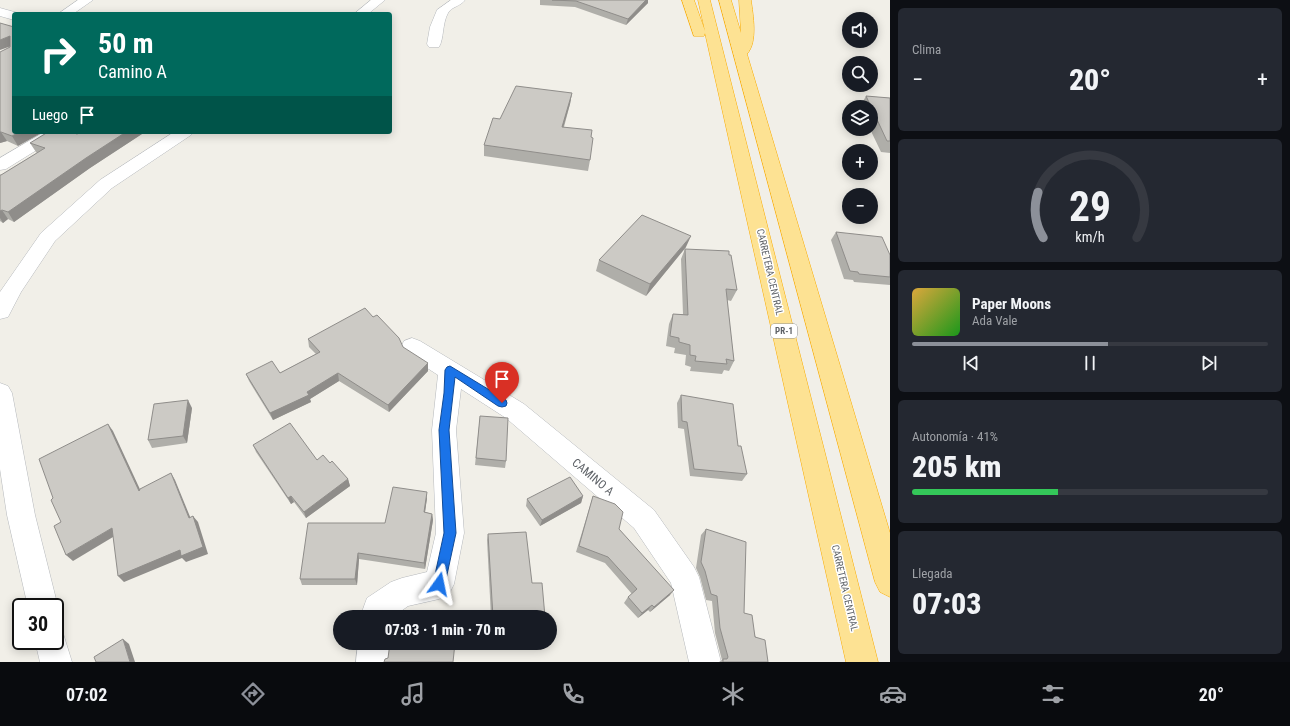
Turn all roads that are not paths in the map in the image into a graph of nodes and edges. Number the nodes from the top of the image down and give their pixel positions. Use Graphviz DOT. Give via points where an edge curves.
graph roads {
  1 [pos="86,0"];
  2 [pos="379,0"];
  3 [pos="459,0"];
  4 [pos="688,0"];
  5 [pos="704,0"];
  6 [pos="725,0"];
  7 [pos="745,0"];
  8 [pos="0,12"];
  9 [pos="67,12"];
  10 [pos="363,12"];
  11 [pos="12,15"];
  12 [pos="434,44"];
  13 [pos="741,58"];
  14 [pos="718,64"];
  15 [pos="52,134"];
  16 [pos="182,134"];
  17 [pos="0,165"];
  18 [pos="6,288"];
  19 [pos="0,311"];
  20 [pos="412,347"];
  21 [pos="450,370"];
  22 [pos="0,393"];
  23 [pos="890,582"];
  24 [pos="41,598"];
  25 [pos="378,610"];
  26 [pos="53,650"];
  27 [pos="373,650"];
  28 [pos="56,662"];
  29 [pos="372,662"];
  30 [pos="705,662"];
  31 [pos="862,662"];
  1 -- 9 [label="street"];
  2 -- 10 [label="street"];
  3 -- 12 [label="street" via="443,10 436,27"];
  4 -- 14 [label="highway" via="701,37"];
  5 -- 14 [label="highway, CARRETERA CENTRAL / PR-1"];
  6 -- 13 [label="highway"];
  7 -- 13 [label="highway" via="748,30"];
  8 -- 11 [label="street"];
  13 -- 23 [label="highway"];
  14 -- 31 [label="highway, CARRETERA CENTRAL / PR-1"];
  15 -- 17 [label="street"];
  16 -- 18 [label="street" via="106,184 48,237"];
  18 -- 19 [label="street"];
  20 -- 21 [label="street, CAMINO A"];
  21 -- 25 [label="street" via="444,430 450,533 439,584 402,593"];
  21 -- 30 [label="street, CAMINO A" via="515,411 644,519 684,577"];
  22 -- 24 [label="street" via="21,515"];
  26 -- 28 [label="street"];
  27 -- 29 [label="street"];
}
